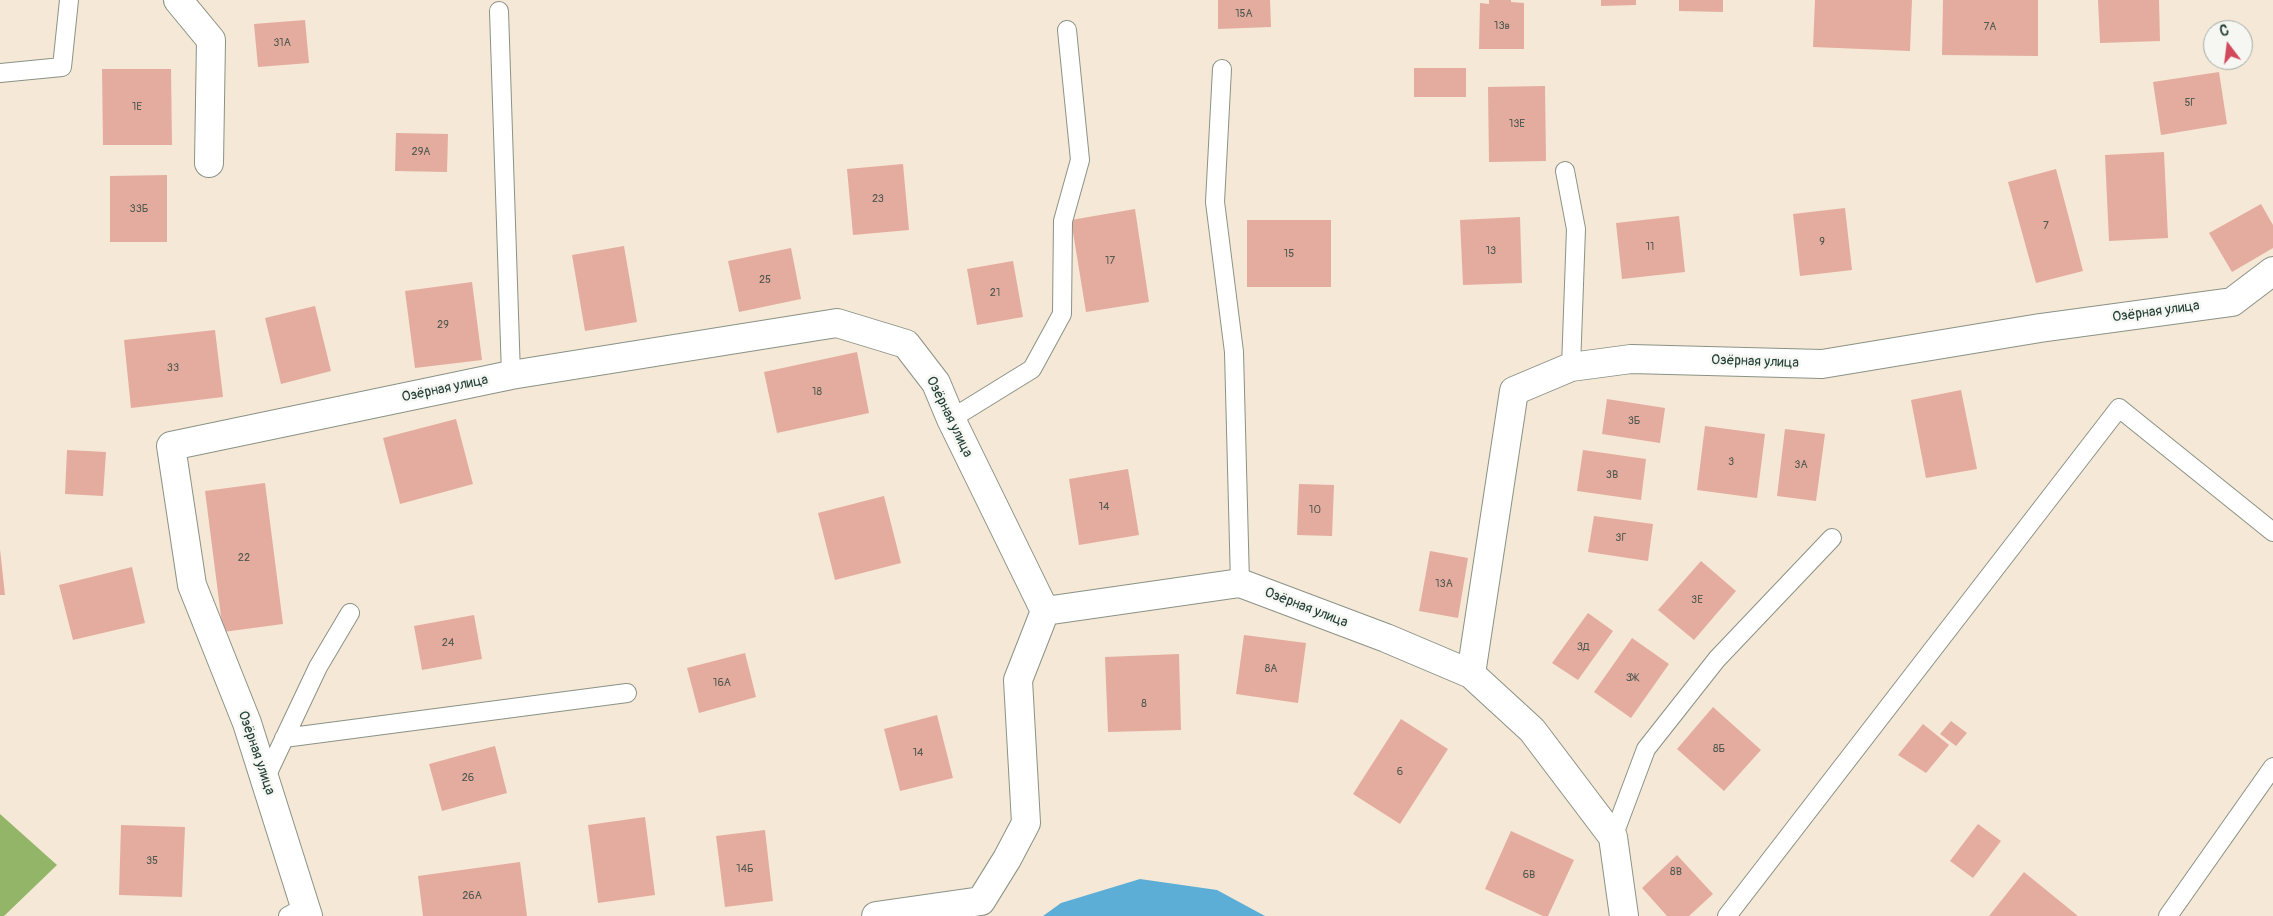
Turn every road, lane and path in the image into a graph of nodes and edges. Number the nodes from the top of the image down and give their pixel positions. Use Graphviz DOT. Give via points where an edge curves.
graph roads {
  1 [pos="69,0"];
  2 [pos="178,0"];
  3 [pos="499,11"];
  4 [pos="1067,30"];
  5 [pos="1222,69"];
  6 [pos="0,74"];
  7 [pos="209,163"];
  8 [pos="1565,171"];
  9 [pos="2273,271"];
  10 [pos="1571,367"];
  11 [pos="511,375"];
  12 [pos="951,418"];
  13 [pos="2273,532"];
  14 [pos="1832,538"];
  15 [pos="1240,583"];
  16 [pos="1045,611"];
  17 [pos="350,613"];
  18 [pos="1472,674"];
  19 [pos="627,693"];
  20 [pos="284,738"];
  21 [pos="2273,767"];
  22 [pos="265,779"];
  23 [pos="1613,837"];
  24 [pos="300,913"];
  25 [pos="876,916"];
  26 [pos="1624,916"];
  27 [pos="1728,916"];
  28 [pos="2168,916"];
  1 -- 6 [label="lane" via="62,68"];
  2 -- 7 [label="street" via="211,40"];
  3 -- 11 [label="lane"];
  4 -- 12 [label="lane" via="1080,160 1063,221 1062,314 1032,369"];
  5 -- 15 [label="lane" via="1215,202 1234,352"];
  8 -- 10 [label="lane" via="1576,229"];
  9 -- 10 [label="street, Озёрная улица" via="2232,302 2040,328 1822,364 1631,359"];
  10 -- 18 [label="street, Озёрная улица" via="1514,391"];
  11 -- 12 [label="street, Озёрная улица" via="837,323 906,344 936,383"];
  11 -- 22 [label="street, Озёрная улица" via="171,446 192,586 247,724"];
  12 -- 16 [label="street, Озёрная улица"];
  13 -- 27 [label="lane" via="2119,408"];
  14 -- 23 [label="lane" via="1717,659 1646,749"];
  15 -- 16 [label="street, Озёрная улица"];
  15 -- 18 [label="street, Озёрная улица"];
  16 -- 25 [label="street" via="1018,680 1026,823 1007,859 981,901"];
  17 -- 20 [label="lane" via="318,667"];
  18 -- 23 [label="street, Озёрная улица" via="1532,730"];
  19 -- 20 [label="lane"];
  20 -- 22 [label="lane"];
  21 -- 28 [label="lane"];
  22 -- 24 [label="street, Озёрная улица"];
  23 -- 26 [label="street, Озёрная улица"];
}
